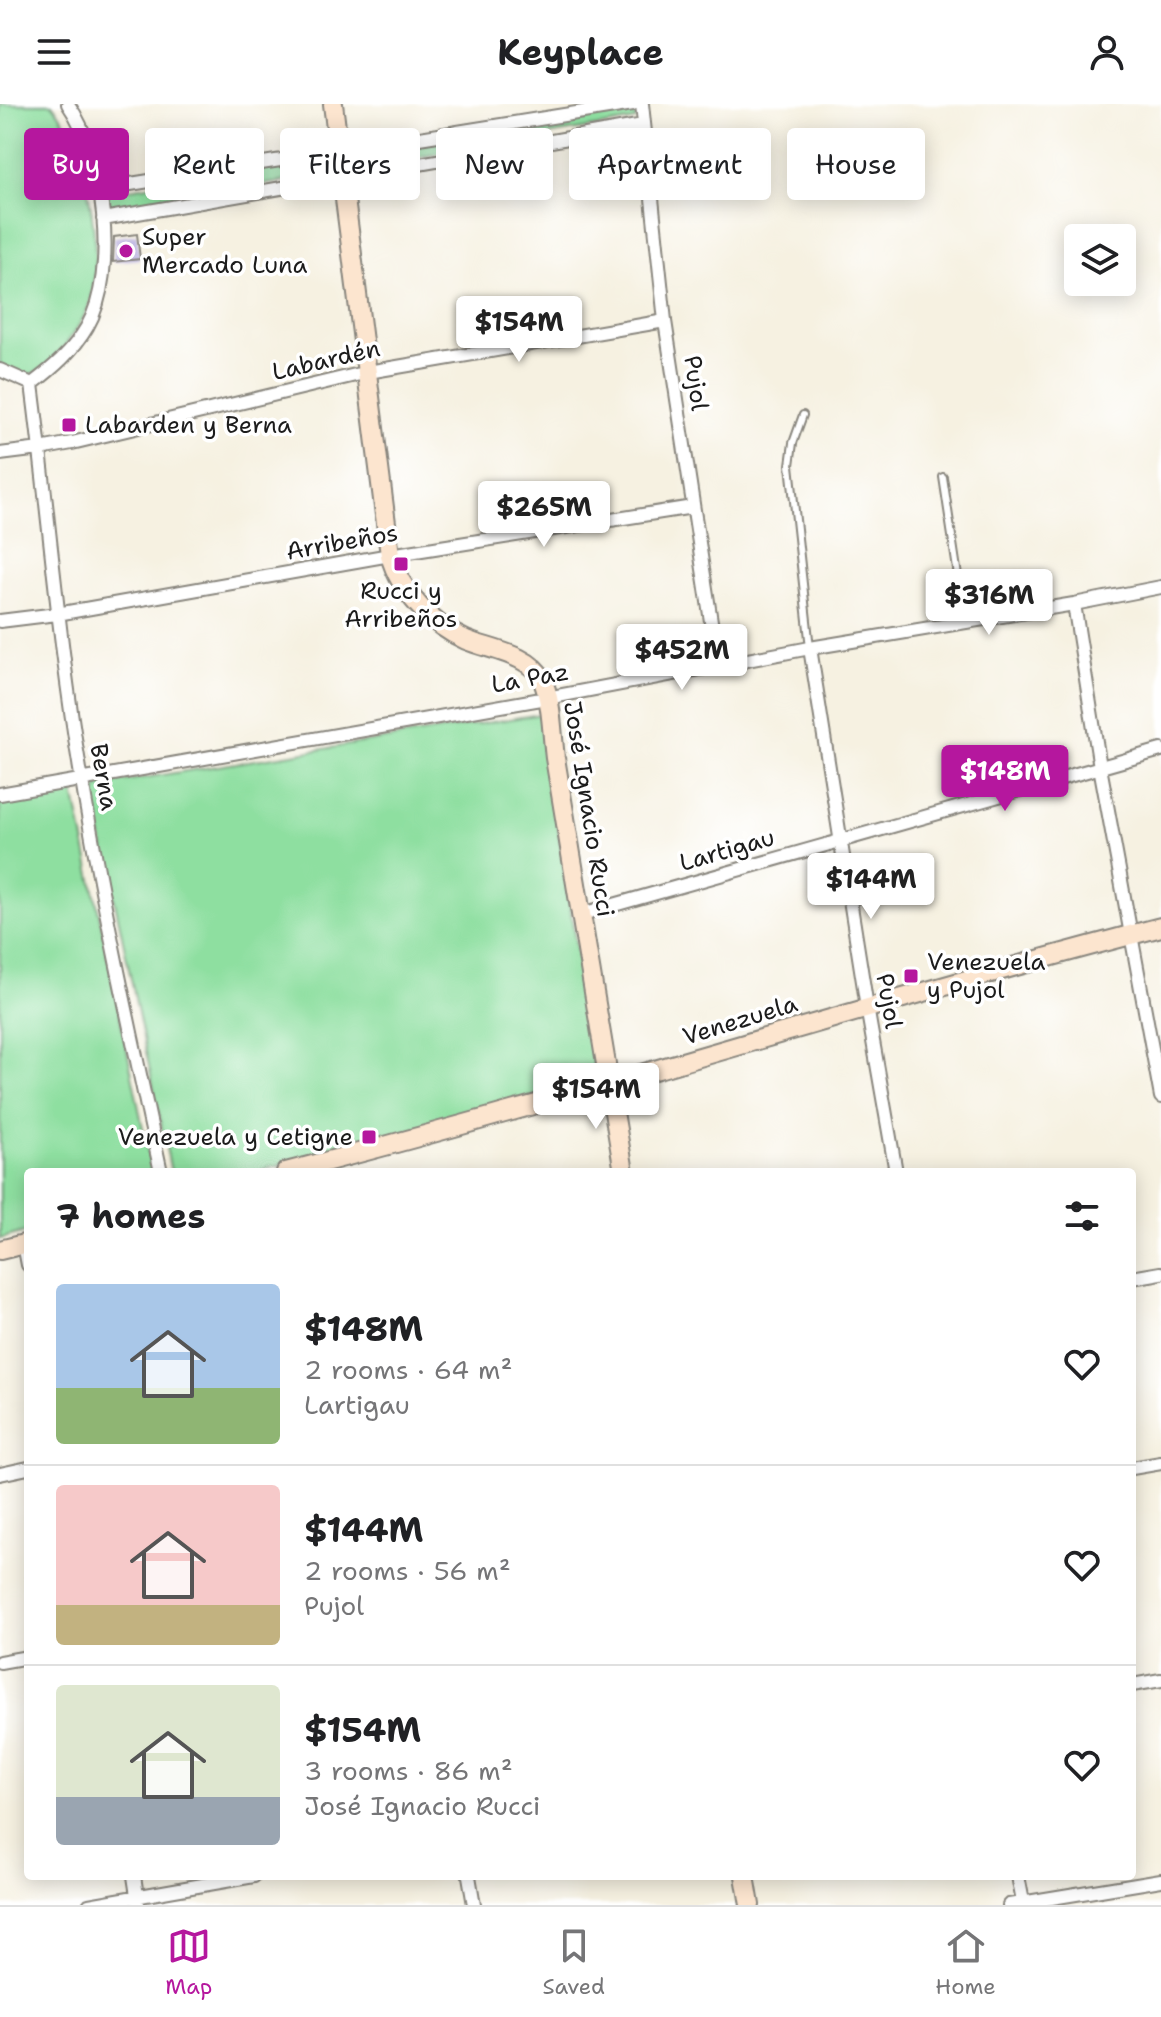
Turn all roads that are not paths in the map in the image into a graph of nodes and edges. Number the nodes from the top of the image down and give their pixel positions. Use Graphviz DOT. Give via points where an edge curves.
graph roads {
  1 [pos="68,104"];
  2 [pos="333,104"];
  3 [pos="633,104"];
  4 [pos="642,104"];
  5 [pos="643,125"];
  6 [pos="82,128"];
  7 [pos="336,128"];
  8 [pos="420,138"];
  9 [pos="280,160"];
  10 [pos="420,164"];
  11 [pos="129,184"];
  12 [pos="280,188"];
  13 [pos="100,200"];
  14 [pos="345,200"];
  15 [pos="103,219"];
  16 [pos="665,321"];
  17 [pos="0,370"];
  18 [pos="368,372"];
  19 [pos="32,384"];
  20 [pos="803,415"];
  21 [pos="40,449"];
  22 [pos="0,454"];
  23 [pos="943,477"];
  24 [pos="693,507"];
  25 [pos="390,555"];
  26 [pos="1161,587"];
  27 [pos="1074,604"];
  28 [pos="57,614"];
  29 [pos="0,621"];
  30 [pos="965,622"];
  31 [pos="810,648"];
  32 [pos="718,667"];
  33 [pos="547,698"];
  34 [pos="1161,750"];
  35 [pos="1100,767"];
  36 [pos="82,781"];
  37 [pos="0,794"];
  38 [pos="840,841"];
  39 [pos="582,914"];
  40 [pos="1161,927"];
  41 [pos="1131,935"];
  42 [pos="867,1007"];
  43 [pos="610,1084"];
  44 [pos="1161,1097"];
  45 [pos="347,1164"];
  46 [pos="160,1168"];
  47 [pos="316,1168"];
  48 [pos="623,1168"];
  49 [pos="895,1168"];
  50 [pos="24,1244"];
  51 [pos="0,1250"];
  52 [pos="1161,1273"];
  53 [pos="1136,1277"];
  54 [pos="1161,1463"];
  55 [pos="1136,1467"];
  56 [pos="24,1469"];
  57 [pos="0,1474"];
  58 [pos="24,1658"];
  59 [pos="0,1662"];
  60 [pos="1161,1680"];
  61 [pos="1136,1684"];
  62 [pos="135,1880"];
  63 [pos="235,1880"];
  64 [pos="470,1880"];
  65 [pos="746,1880"];
  66 [pos="1018,1880"];
  67 [pos="1161,1880"];
  68 [pos="138,1901"];
  69 [pos="1016,1904"];
  70 [pos="89,1905"];
  71 [pos="474,1905"];
  72 [pos="750,1905"];
  1 -- 6 [label="street"];
  2 -- 7 [label="street, José Ignacio Rucci"];
  3 -- 8 [label="street"];
  4 -- 5 [label="street, Pujol"];
  5 -- 10 [label="street"];
  5 -- 16 [label="street, Pujol"];
  9 -- 11 [label="street"];
  12 -- 15 [label="street"];
  13 -- 15 [label="street"];
  14 -- 18 [label="street, José Ignacio Rucci"];
  15 -- 19 [label="street" via="104,277 88,326 61,361"];
  16 -- 18 [label="street, Labardén"];
  16 -- 24 [label="street, Pujol"];
  17 -- 19 [label="street"];
  18 -- 21 [label="street, Labardén"];
  18 -- 25 [label="street, José Ignacio Rucci"];
  19 -- 21 [label="street, Berna"];
  20 -- 31 [label="lane" via="790,465"];
  21 -- 22 [label="street, Labardén"];
  21 -- 28 [label="street, Berna"];
  23 -- 30 [label="lane"];
  24 -- 25 [label="street, Arribeños"];
  24 -- 32 [label="street, Pujol"];
  25 -- 28 [label="street, Arribeños"];
  25 -- 33 [label="street, José Ignacio Rucci" via="401,584 427,614 463,639 531,666 541,677"];
  26 -- 27 [label="street, La Paz"];
  27 -- 30 [label="street, La Paz"];
  27 -- 35 [label="street"];
  28 -- 29 [label="street, Arribeños"];
  28 -- 36 [label="street, Berna"];
  30 -- 31 [label="street, La Paz"];
  31 -- 32 [label="street, La Paz"];
  31 -- 38 [label="street, Pujol"];
  32 -- 33 [label="street, La Paz"];
  33 -- 36 [label="street, La Paz"];
  33 -- 39 [label="street, José Ignacio Rucci"];
  34 -- 35 [label="street, Lartigau"];
  35 -- 38 [label="street, Lartigau"];
  35 -- 41 [label="street"];
  36 -- 37 [label="street, La Paz"];
  36 -- 46 [label="street, Berna"];
  38 -- 39 [label="street, Lartigau"];
  38 -- 42 [label="street, Pujol"];
  39 -- 43 [label="street, José Ignacio Rucci"];
  40 -- 41 [label="street, Venezuela"];
  41 -- 42 [label="street, Venezuela"];
  41 -- 44 [label="street"];
  42 -- 43 [label="street, Venezuela"];
  42 -- 49 [label="street, Pujol"];
  43 -- 45 [label="street, Venezuela"];
  43 -- 48 [label="street, José Ignacio Rucci"];
  45 -- 47 [label="street, Venezuela"];
  50 -- 51 [label="street"];
  52 -- 53 [label="street"];
  54 -- 55 [label="street"];
  56 -- 57 [label="street"];
  58 -- 59 [label="street"];
  60 -- 61 [label="street"];
  62 -- 68 [label="street"];
  63 -- 68 [label="street"];
  64 -- 71 [label="street"];
  65 -- 72 [label="street"];
  66 -- 69 [label="street"];
  67 -- 69 [label="street"];
  68 -- 70 [label="street"];
}
